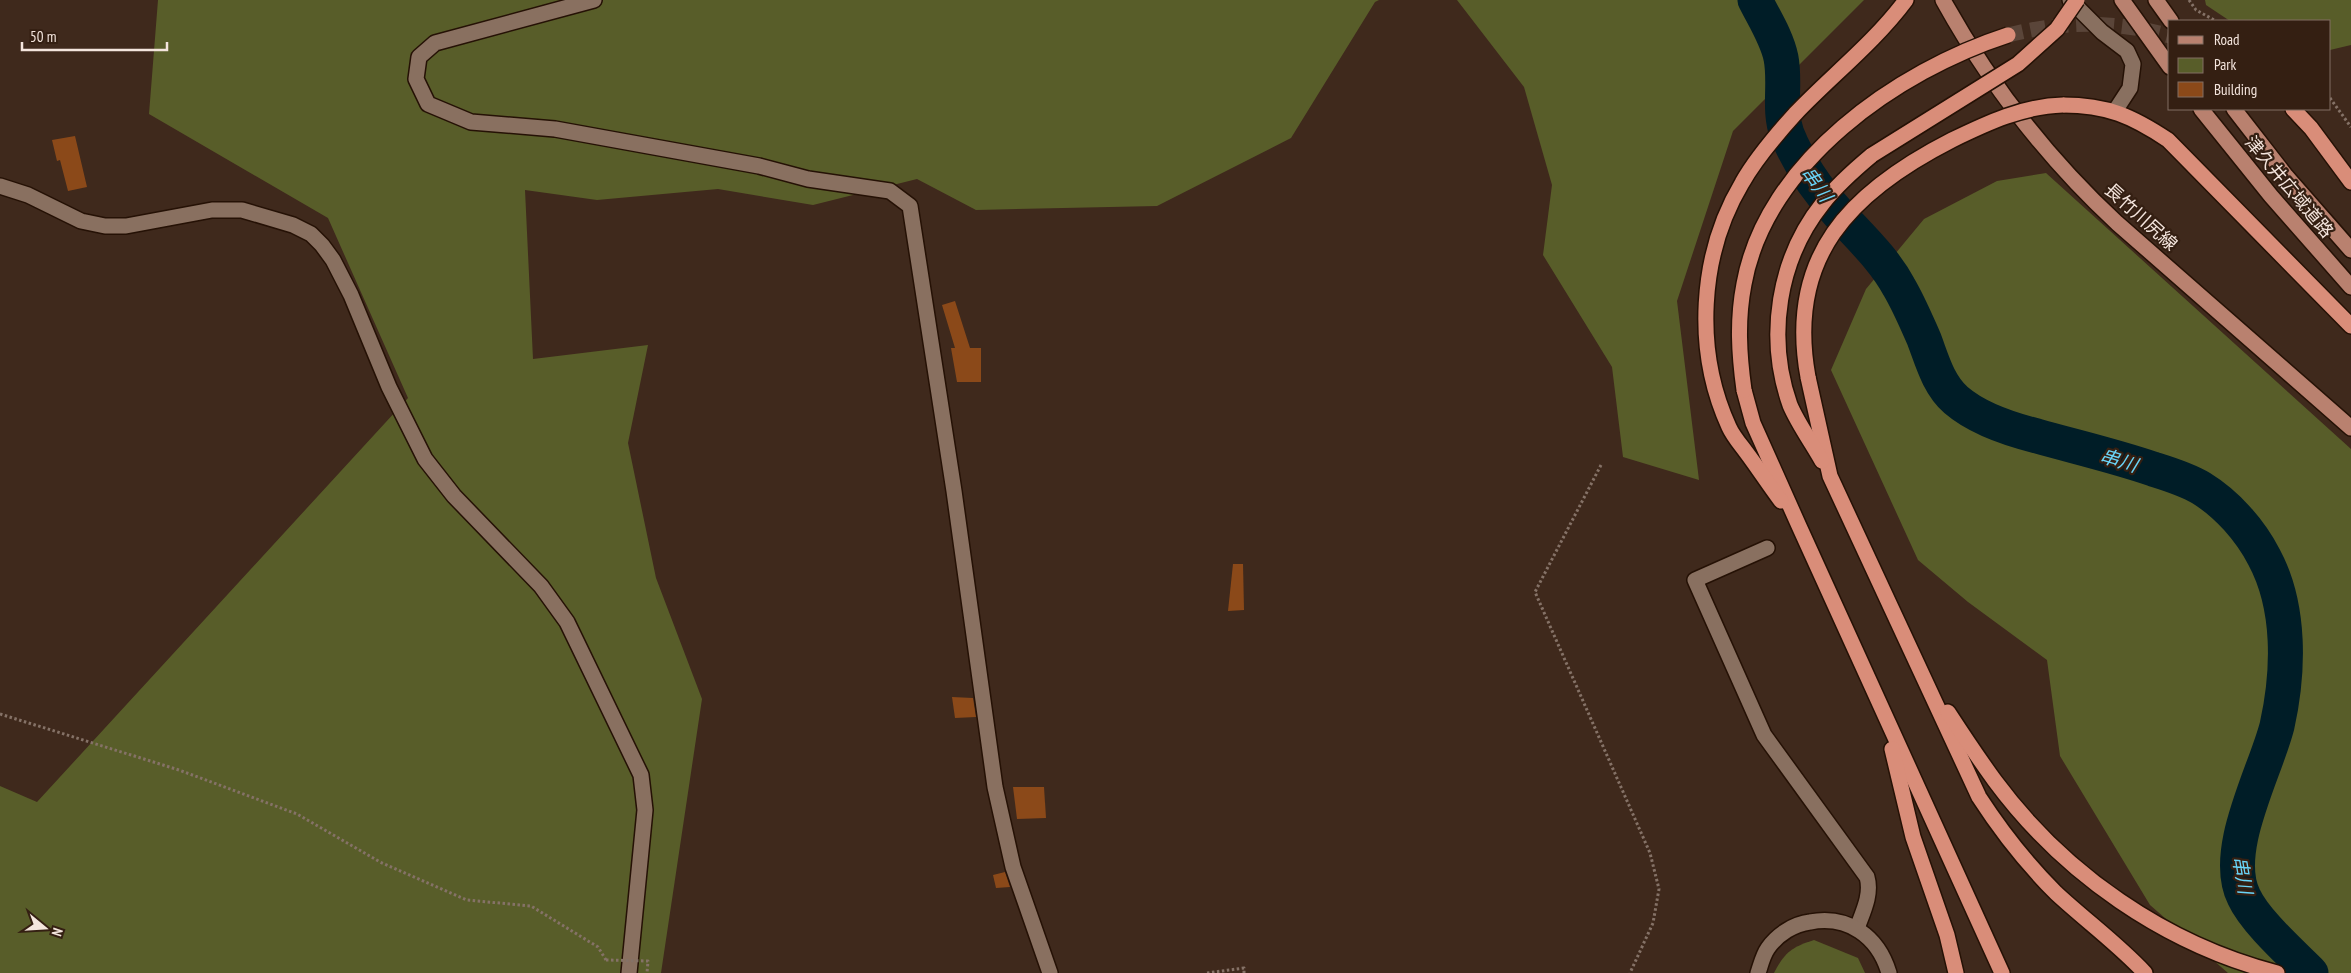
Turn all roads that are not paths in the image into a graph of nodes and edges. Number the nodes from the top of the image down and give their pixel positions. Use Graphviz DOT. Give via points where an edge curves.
graph roads {
  1 [pos="594,0"];
  2 [pos="1906,0"];
  3 [pos="1944,0"];
  4 [pos="2070,0"];
  5 [pos="2077,0"];
  6 [pos="2122,0"];
  7 [pos="2156,0"];
  8 [pos="2169,20"];
  9 [pos="2008,35"];
  10 [pos="2168,64"];
  11 [pos="2202,110"];
  12 [pos="2235,110"];
  13 [pos="2294,110"];
  14 [pos="2116,111"];
  15 [pos="2351,182"];
  16 [pos="0,186"];
  17 [pos="2351,250"];
  18 [pos="2351,287"];
  19 [pos="2351,326"];
  20 [pos="2351,428"];
  21 [pos="1830,476"];
  22 [pos="1799,526"];
  23 [pos="1767,548"];
  24 [pos="1923,676"];
  25 [pos="1883,712"];
  26 [pos="1857,928"];
  27 [pos="629,973"];
  28 [pos="1050,973"];
  29 [pos="1758,973"];
  30 [pos="1889,973"];
  31 [pos="1956,973"];
  32 [pos="2002,973"];
  33 [pos="2145,973"];
  34 [pos="2277,973"];
  1 -- 28 [label="street" via="435,42 419,57 416,79 428,104 471,122 555,129 890,192 910,206 995,787 1013,867"];
  2 -- 22 [label="highway" via="1873,38 1796,113 1756,161 1731,204 1714,249 1707,299 1707,339 1716,396 1730,430"];
  3 -- 20 [label="main road, 長竹川尻線" via="2005,97 2082,188 2117,223"];
  4 -- 14 [label="street" via="2102,32 2127,51 2133,64 2130,88"];
  5 -- 21 [label="highway, bridge" via="2056,29 1999,78 1872,155 1823,202 1801,234 1780,299 1778,335 1784,382 1791,406"];
  6 -- 10 [label="main road"];
  7 -- 8 [label="main road"];
  9 -- 22 [label="highway, bridge" via="1943,62 1882,97 1841,129 1807,160 1782,194 1759,237 1744,282 1739,344 1744,390 1754,423"];
  11 -- 18 [label="main road, 津久井広域道路" via="2271,196"];
  12 -- 17 [label="main road, 津久井広域道路" via="2286,176"];
  13 -- 15 [label="highway"];
  14 -- 19 [label="highway" via="2153,130 2182,152"];
  14 -- 21 [label="highway, bridge" via="2086,105 2050,105 2016,113 1968,132 1888,179 1857,205 1827,241 1805,299 1802,330 1808,377"];
  16 -- 27 [label="street" via="28,195 81,221 105,226 126,226 212,210 242,210 293,224 322,244 347,287 389,387 425,459 454,496 541,586 567,622 641,775 645,810"];
  21 -- 24 [label="highway"];
  22 -- 25 [label="highway"];
  23 -- 26 [label="street" via="1695,580 1764,736 1867,877 1870,886 1868,898"];
  24 -- 33 [label="highway" via="1979,797 1996,824 2056,892"];
  24 -- 34 [label="highway" via="1996,782 2060,854 2126,906 2184,940 2235,961"];
  25 -- 31 [label="highway" via="1913,837 1945,927"];
  25 -- 32 [label="highway"];
  26 -- 29 [label="street" via="1824,919 1789,928 1769,948"];
  26 -- 30 [label="street" via="1880,951"];
}
